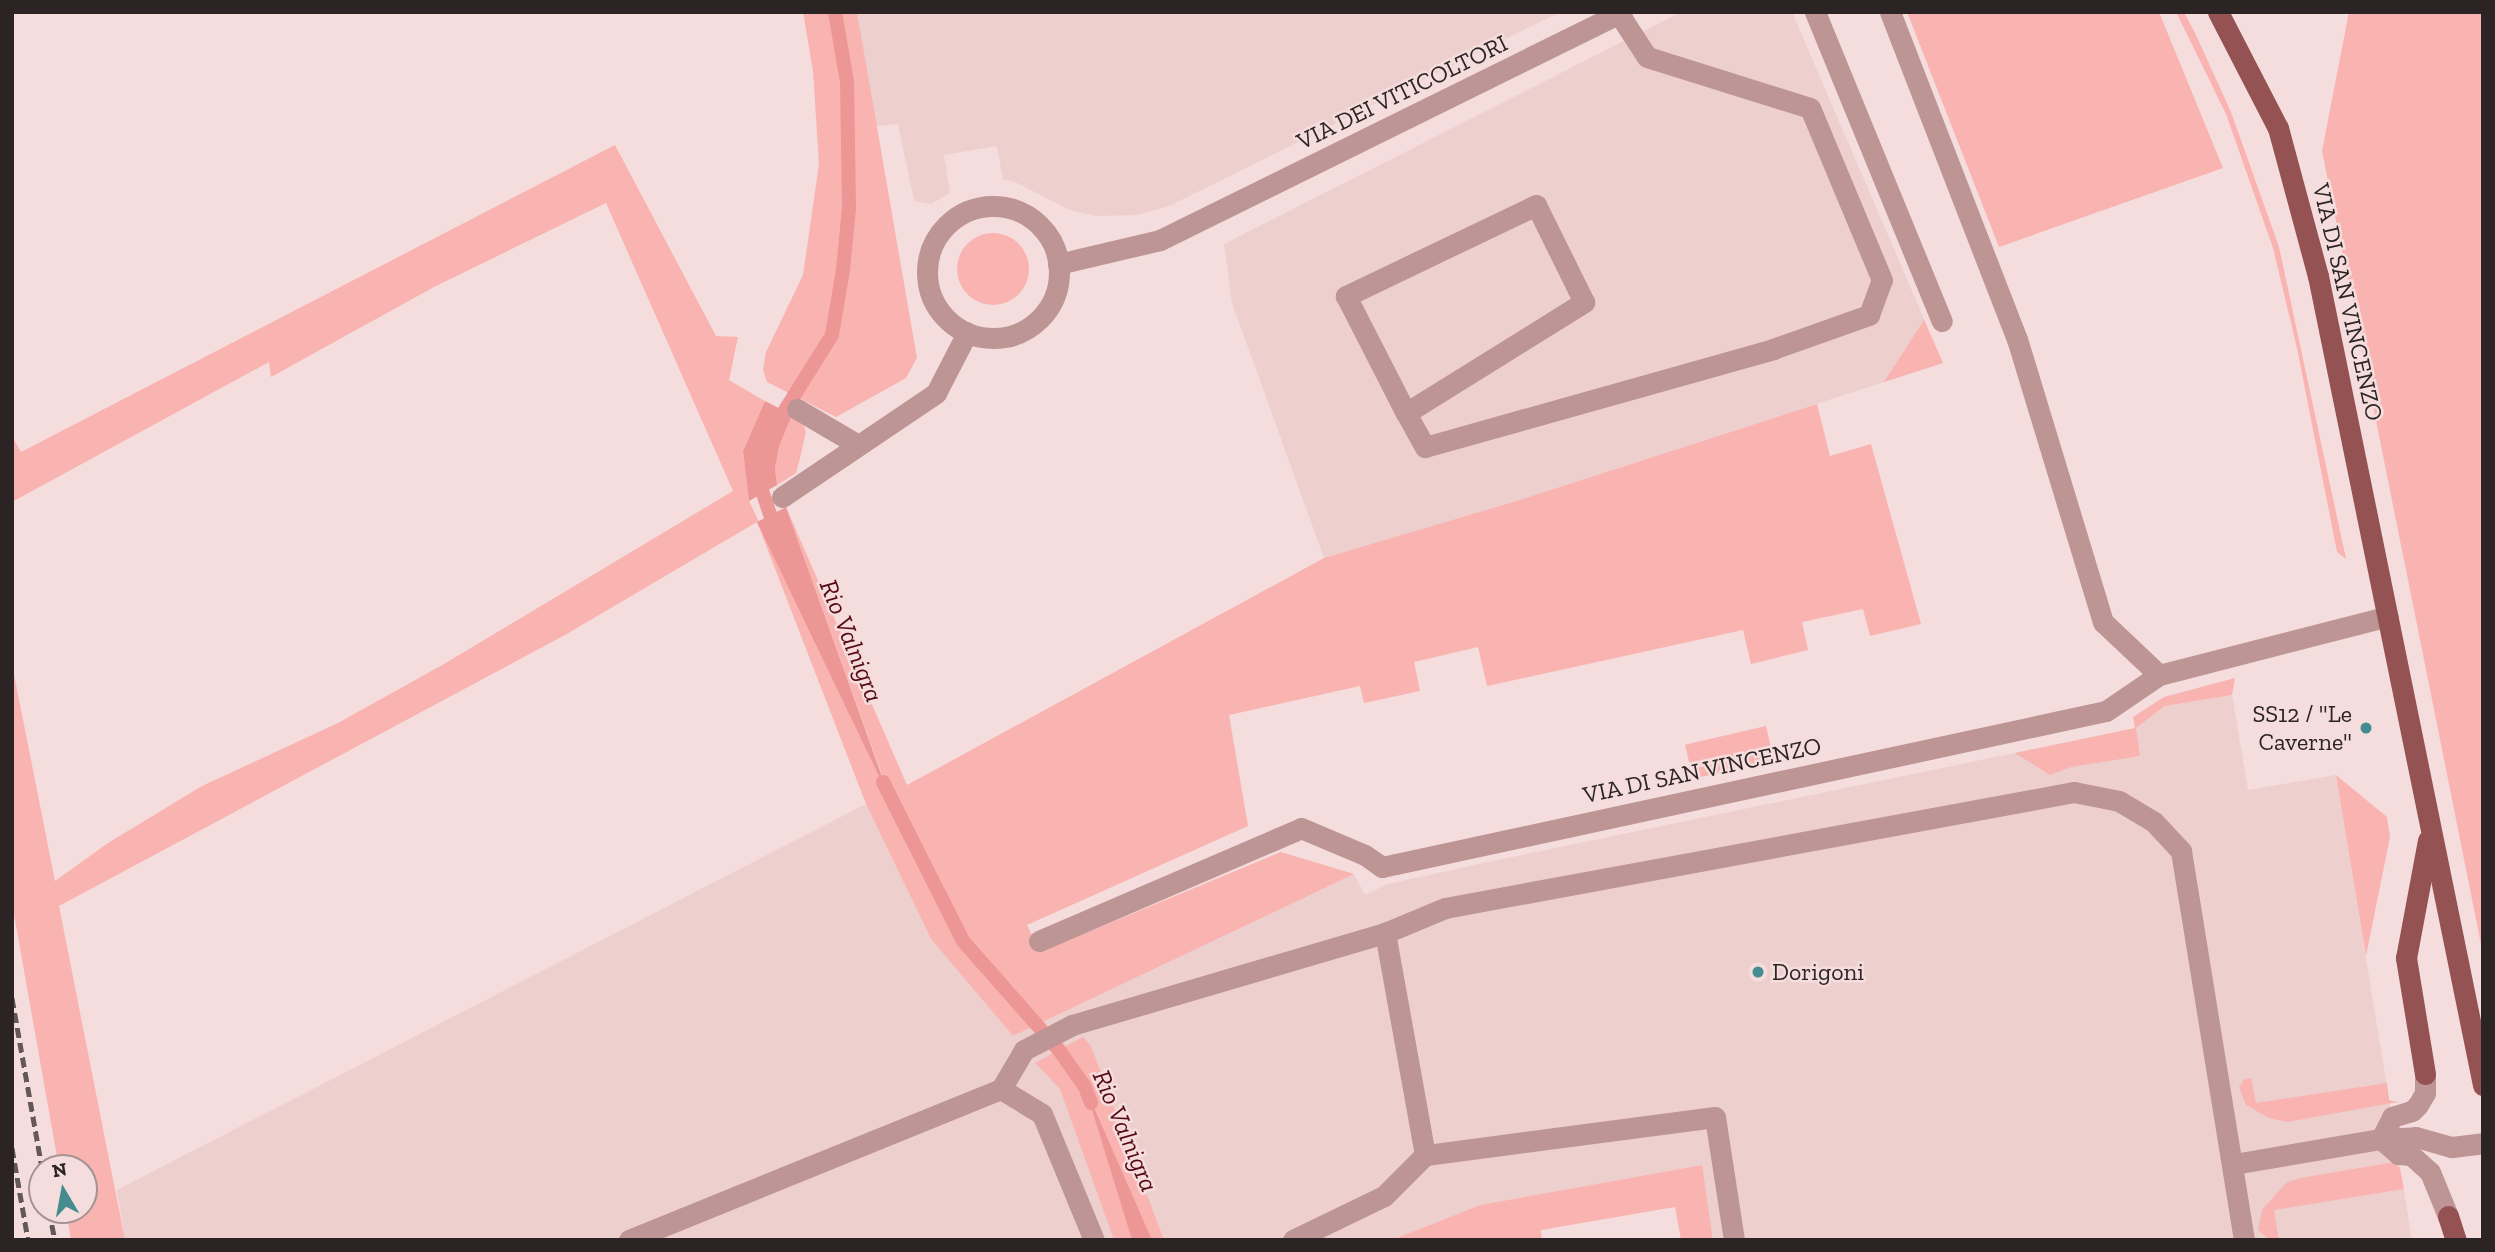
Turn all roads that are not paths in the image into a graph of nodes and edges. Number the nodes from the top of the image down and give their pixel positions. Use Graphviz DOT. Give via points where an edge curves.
graph roads {
  1 [pos="1815,12"];
  2 [pos="1890,12"];
  3 [pos="2218,12"];
  4 [pos="1621,13"];
  5 [pos="1058,264"];
  6 [pos="1942,321"];
  7 [pos="967,333"];
  8 [pos="797,409"];
  9 [pos="1406,413"];
  10 [pos="858,446"];
  11 [pos="782,497"];
  12 [pos="2388,616"];
  13 [pos="2159,675"];
  14 [pos="2430,828"];
  15 [pos="1385,933"];
  16 [pos="1039,941"];
  17 [pos="2426,1074"];
  18 [pos="2483,1085"];
  19 [pos="1001,1089"];
  20 [pos="2381,1139"];
  21 [pos="2483,1143"];
  22 [pos="1425,1155"];
  23 [pos="2234,1164"];
  24 [pos="2448,1216"];
  25 [pos="629,1240"];
  26 [pos="1094,1240"];
  27 [pos="1293,1240"];
  28 [pos="1734,1240"];
  29 [pos="2244,1240"];
  30 [pos="2456,1240"];
  1 -- 6 [label="street"];
  2 -- 13 [label="street" via="2017,339 2103,622"];
  3 -- 12 [label="main road, VIA DI SAN VINCENZO" via="2278,128 2295,183"];
  4 -- 5 [label="street, VIA DEI VITICOLTORI" via="1160,240"];
  4 -- 9 [label="street" via="1647,57 1810,108 1882,280 1869,315 1773,349 1425,447"];
  5 -- 7 [label="street" via="1056,293 1048,311 1034,325 996,339"];
  5 -- 7 [label="street" via="1045,230 1028,215 996,207 977,207 961,214 943,228 931,247 926,271 940,313"];
  7 -- 10 [label="street" via="936,393"];
  8 -- 10 [label="street"];
  9 -- 9 [label="street" via="1346,296 1536,205 1584,302"];
  10 -- 11 [label="street"];
  12 -- 13 [label="street, VIA DI SAN VINCENZO"];
  12 -- 14 [label="main road, VIA DI SAN VINCENZO"];
  13 -- 16 [label="street, VIA DI SAN VINCENZO" via="2106,711 1382,867 1301,828"];
  14 -- 17 [label="main road" via="2406,958"];
  14 -- 18 [label="main road, VIA DI SAN VINCENZO"];
  15 -- 19 [label="street" via="1072,1025 1024,1050"];
  15 -- 22 [label="street"];
  15 -- 23 [label="street" via="1445,908 2074,792 2119,801 2154,822 2180,850"];
  17 -- 20 [label="street" via="2425,1093 2418,1105 2392,1117"];
  19 -- 25 [label="street"];
  19 -- 26 [label="street" via="1042,1114"];
  20 -- 21 [label="street" via="2416,1137 2452,1147"];
  20 -- 23 [label="street"];
  20 -- 24 [label="street" via="2430,1172"];
  22 -- 27 [label="street" via="1384,1196"];
  22 -- 28 [label="street" via="1715,1117"];
  23 -- 29 [label="street"];
  24 -- 30 [label="main road"];
}
